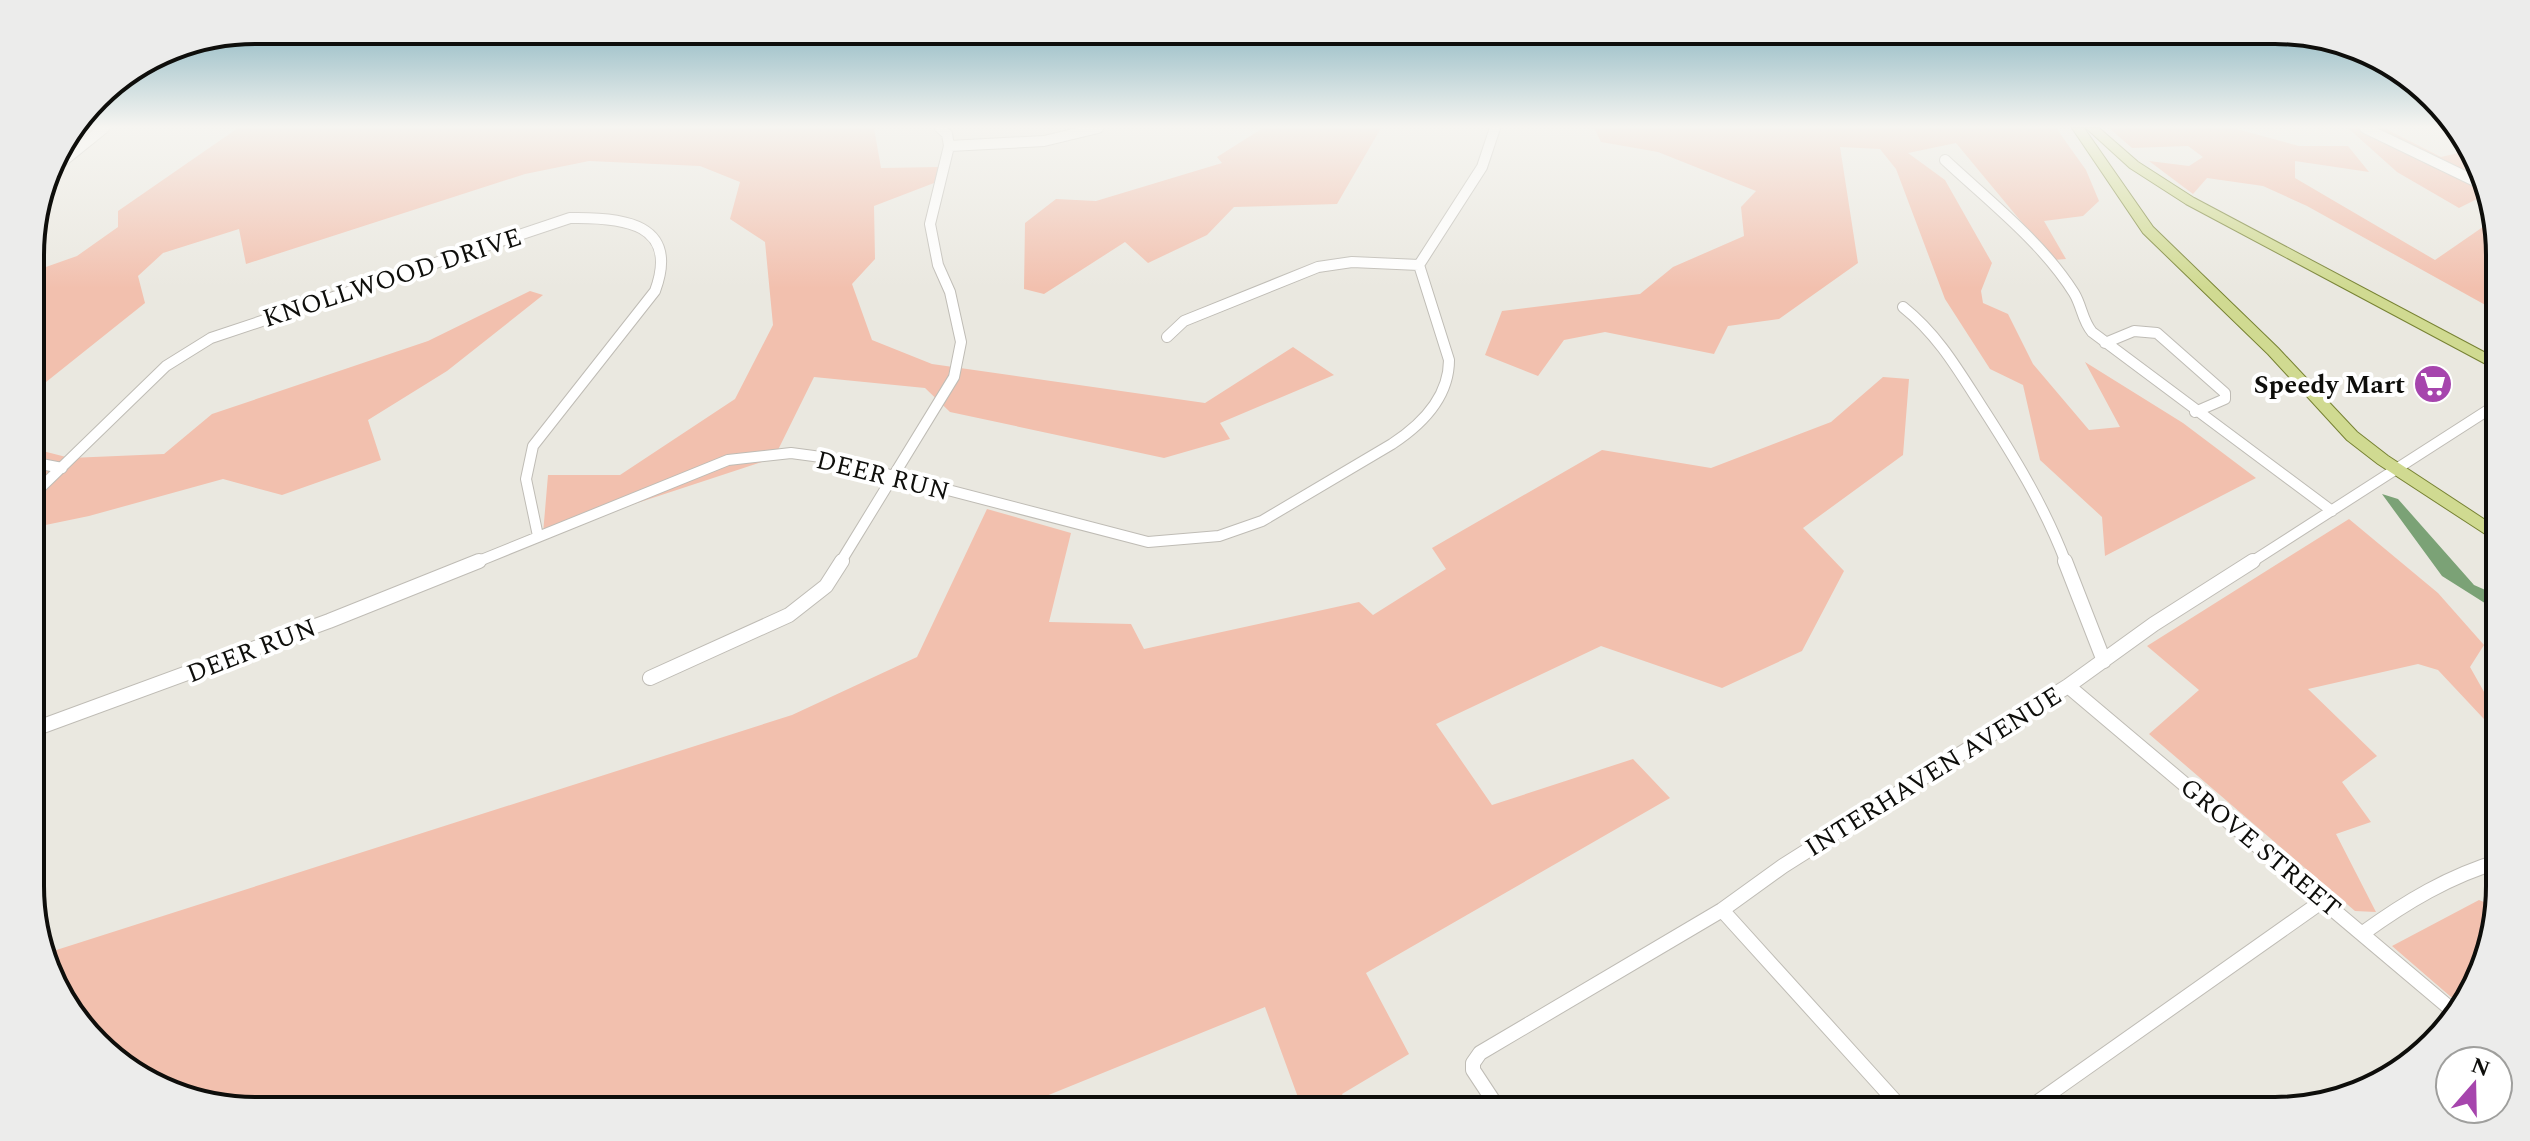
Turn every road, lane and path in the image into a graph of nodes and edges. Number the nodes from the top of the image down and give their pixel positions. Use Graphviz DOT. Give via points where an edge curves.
graph roads {
  1 [pos="940,181"];
  2 [pos="1473,181"];
  3 [pos="1968,181"];
  4 [pos="2115,181"];
  5 [pos="2118,181"];
  6 [pos="2155,181"];
  7 [pos="2159,181"];
  8 [pos="2126,197"];
  9 [pos="2190,201"];
  10 [pos="1419,265"];
  11 [pos="1903,307"];
  12 [pos="1167,337"];
  13 [pos="2105,343"];
  14 [pos="2486,359"];
  15 [pos="2486,411"];
  16 [pos="2195,412"];
  17 [pos="44,465"];
  18 [pos="62,468"];
  19 [pos="2396,468"];
  20 [pos="894,476"];
  21 [pos="44,485"];
  22 [pos="2332,511"];
  23 [pos="2486,528"];
  24 [pos="538,536"];
  25 [pos="2104,661"];
  26 [pos="650,678"];
  27 [pos="2068,686"];
  28 [pos="44,726"];
  29 [pos="2486,866"];
  30 [pos="2324,900"];
  31 [pos="1722,910"];
  32 [pos="2363,933"];
  33 [pos="2448,1006"];
  34 [pos="1491,1097"];
  35 [pos="1891,1097"];
  36 [pos="2045,1097"];
  1 -- 20 [label="street" via="930,224 955,311 961,354 954,377"];
  2 -- 10 [label="street"];
  3 -- 13 [label="street" via="2027,236 2076,295 2085,324"];
  4 -- 8 [label="main road"];
  5 -- 8 [label="main road"];
  6 -- 9 [label="main road"];
  7 -- 9 [label="main road"];
  8 -- 19 [label="main road" via="2160,244 2273,351 2352,436"];
  9 -- 14 [label="main road"];
  10 -- 12 [label="street" via="1352,262 1318,267 1184,321"];
  10 -- 20 [label="street, DEER RUN" via="1448,348 1449,373 1439,399 1410,432 1262,521 1219,536 1148,542"];
  11 -- 25 [label="street" via="1944,348 2028,478"];
  13 -- 16 [label="street"];
  13 -- 16 [label="street" via="2144,329 2164,337 2225,393 2225,399"];
  15 -- 19 [label="street, INTERHAVEN AVENUE"];
  16 -- 22 [label="street"];
  17 -- 18 [label="street"];
  18 -- 21 [label="street, KNOLLWOOD DRIVE"];
  18 -- 24 [label="street, KNOLLWOOD DRIVE" via="166,366 211,338 570,218 633,225 660,244 664,275 533,446 525,477"];
  19 -- 22 [label="street, INTERHAVEN AVENUE"];
  19 -- 23 [label="main road"];
  20 -- 24 [label="street, DEER RUN" via="791,453 728,460"];
  20 -- 26 [label="street" via="836,573 808,603"];
  22 -- 25 [label="street, INTERHAVEN AVENUE"];
  24 -- 28 [label="street, DEER RUN" via="329,621"];
  25 -- 27 [label="street, INTERHAVEN AVENUE"];
  27 -- 30 [label="street, GROVE STREET"];
  27 -- 31 [label="street, INTERHAVEN AVENUE"];
  29 -- 32 [label="street" via="2438,884"];
  30 -- 32 [label="street, GROVE STREET"];
  30 -- 36 [label="street"];
  31 -- 34 [label="street, INTERHAVEN AVENUE" via="1480,1053 1473,1070"];
  31 -- 35 [label="street"];
  32 -- 33 [label="street, GROVE STREET"];
}
